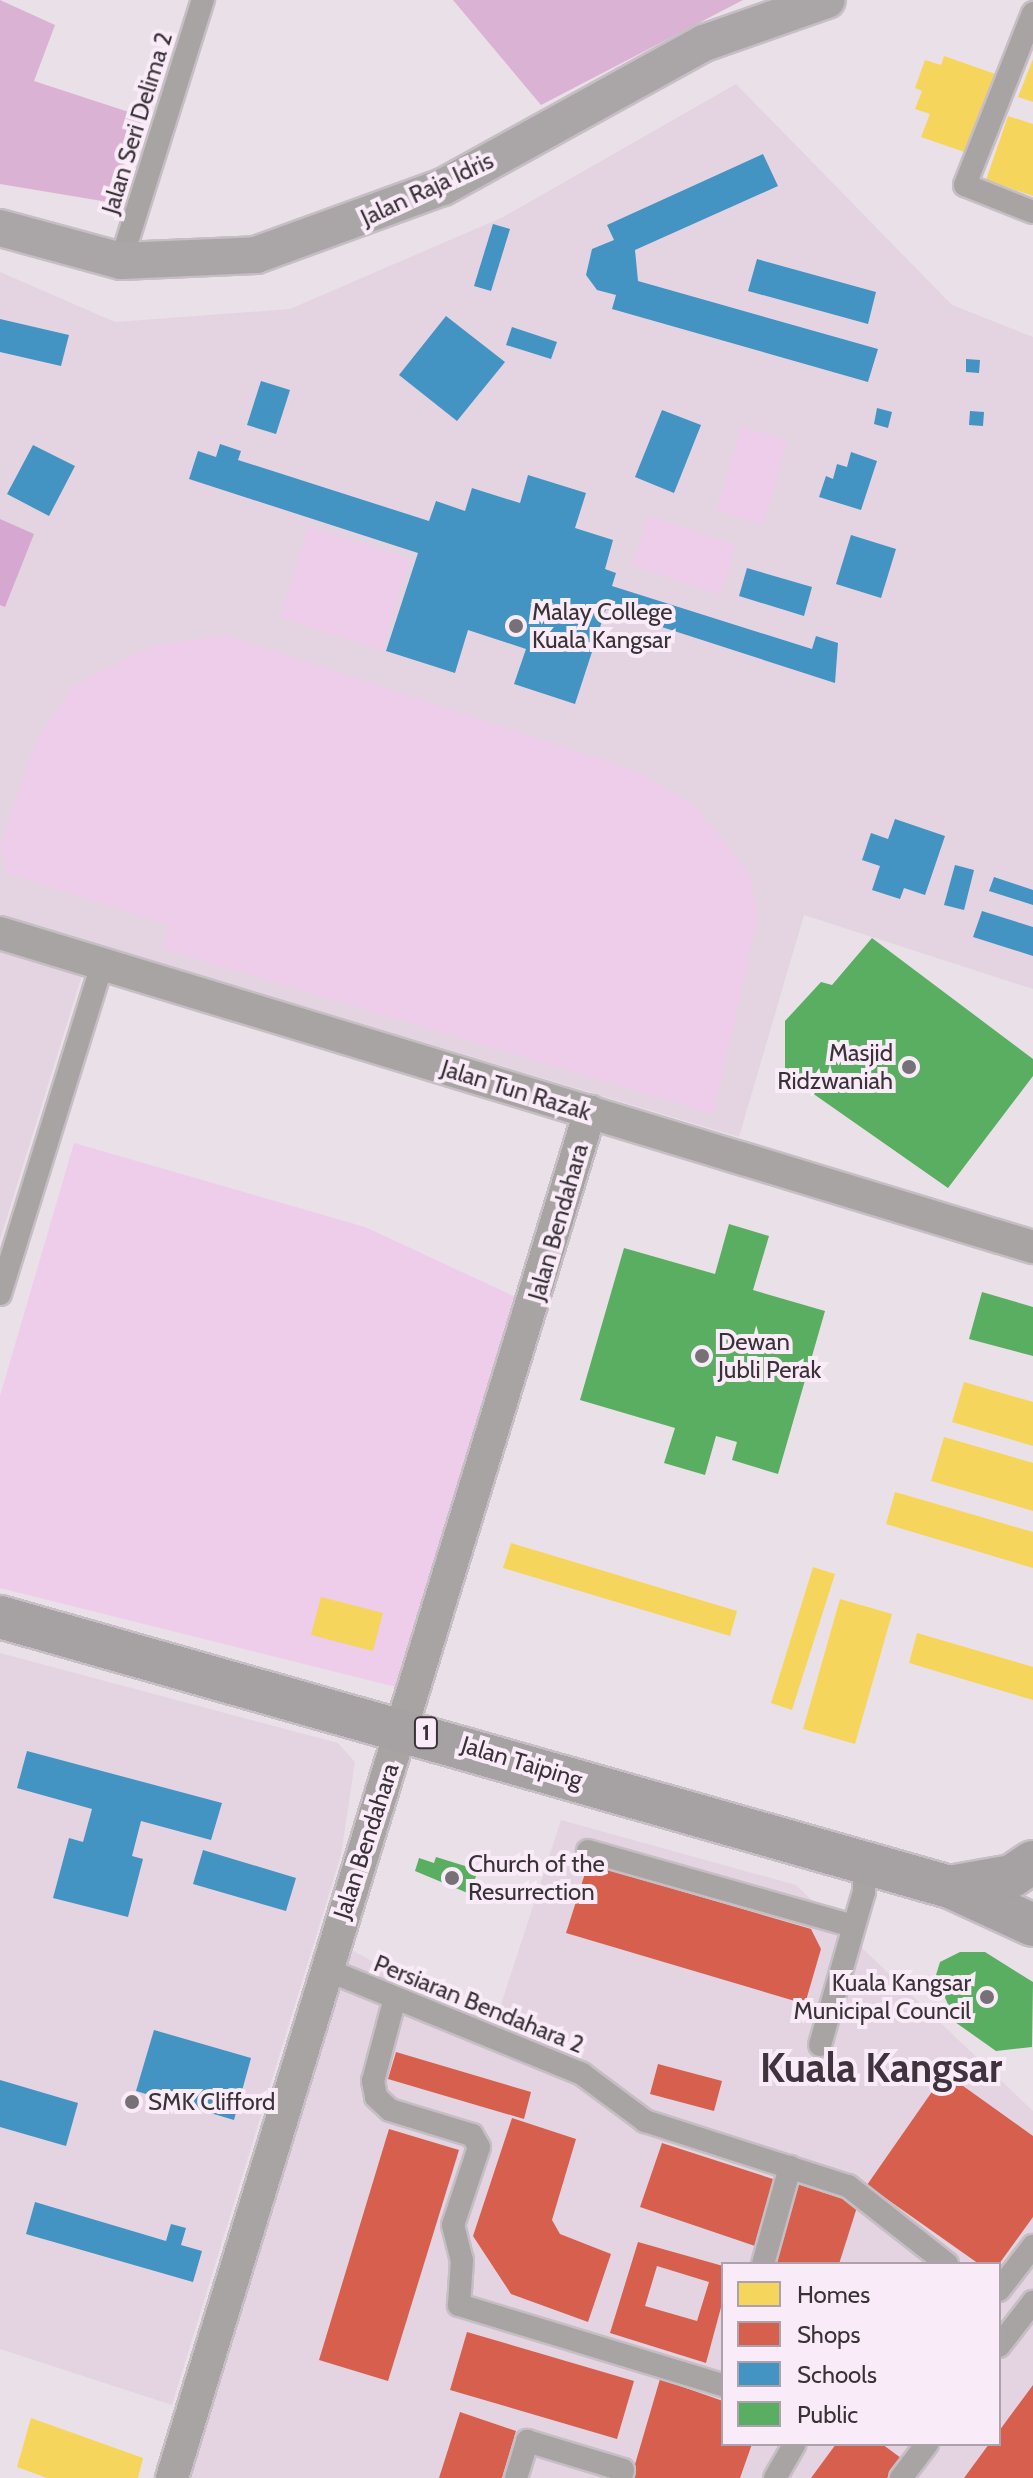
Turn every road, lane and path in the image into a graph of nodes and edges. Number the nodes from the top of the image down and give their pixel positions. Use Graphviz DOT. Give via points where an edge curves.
graph roads {
  1 [pos="203,0"];
  2 [pos="827,0"];
  3 [pos="1033,13"];
  4 [pos="1033,212"];
  5 [pos="0,228"];
  6 [pos="121,261"];
  7 [pos="0,933"];
  8 [pos="102,965"];
  9 [pos="590,1112"];
  10 [pos="1033,1247"];
  11 [pos="0,1294"];
  12 [pos="0,1617"];
  13 [pos="403,1726"];
  14 [pos="588,1851"];
  15 [pos="1033,1862"];
  16 [pos="871,1875"];
  17 [pos="950,1887"];
  18 [pos="1033,1925"];
  19 [pos="853,1926"];
  20 [pos="325,1969"];
  21 [pos="395,1998"];
  22 [pos="820,2045"];
  23 [pos="790,2167"];
  24 [pos="1033,2246"];
  25 [pos="764,2262"];
  26 [pos="944,2262"];
  27 [pos="1001,2287"];
  28 [pos="1033,2302"];
  29 [pos="1001,2306"];
  30 [pos="1019,2320"];
  31 [pos="1001,2343"];
  32 [pos="721,2384"];
  33 [pos="794,2446"];
  34 [pos="925,2446"];
  35 [pos="172,2478"];
  36 [pos="516,2478"];
  37 [pos="621,2478"];
  38 [pos="775,2478"];
  39 [pos="901,2478"];
  1 -- 6 [label="street, Jalan Seri Delima 2"];
  2 -- 6 [label="main road, Jalan Raja Idris" via="704,43 443,187 348,225 256,255"];
  3 -- 4 [label="street" via="965,185"];
  5 -- 6 [label="main road, Jalan Raja Idris"];
  7 -- 8 [label="street, Jalan Tun Razak"];
  8 -- 9 [label="street, Jalan Tun Razak"];
  8 -- 11 [label="street"];
  9 -- 10 [label="street, Jalan Tun Razak"];
  9 -- 13 [label="street, Jalan Bendahara"];
  12 -- 13 [label="highway, Jalan Taiping / 1"];
  13 -- 16 [label="highway, Jalan Taiping / 1"];
  13 -- 20 [label="street, Jalan Bendahara"];
  14 -- 19 [label="street"];
  15 -- 17 [label="highway" via="1012,1876"];
  16 -- 17 [label="highway, Jalan Taiping / 1"];
  16 -- 19 [label="street"];
  17 -- 18 [label="highway, 1"];
  19 -- 22 [label="street"];
  20 -- 21 [label="street, Persiaran Bendahara 2"];
  20 -- 35 [label="street, Jalan Bendahara"];
  21 -- 23 [label="street, Persiaran Bendahara 2" via="582,2074 636,2116"];
  21 -- 32 [label="street" via="373,2081 376,2097 390,2110 472,2135 479,2147 453,2225 462,2260 459,2305"];
  23 -- 25 [label="street"];
  23 -- 26 [label="street, Persiaran Bendahara 2" via="848,2186"];
  24 -- 27 [label="street"];
  28 -- 30 [label="street"];
  29 -- 30 [label="street"];
  30 -- 31 [label="street"];
  33 -- 38 [label="street"];
  34 -- 39 [label="street"];
  36 -- 37 [label="street" via="527,2441 623,2470"];
}
